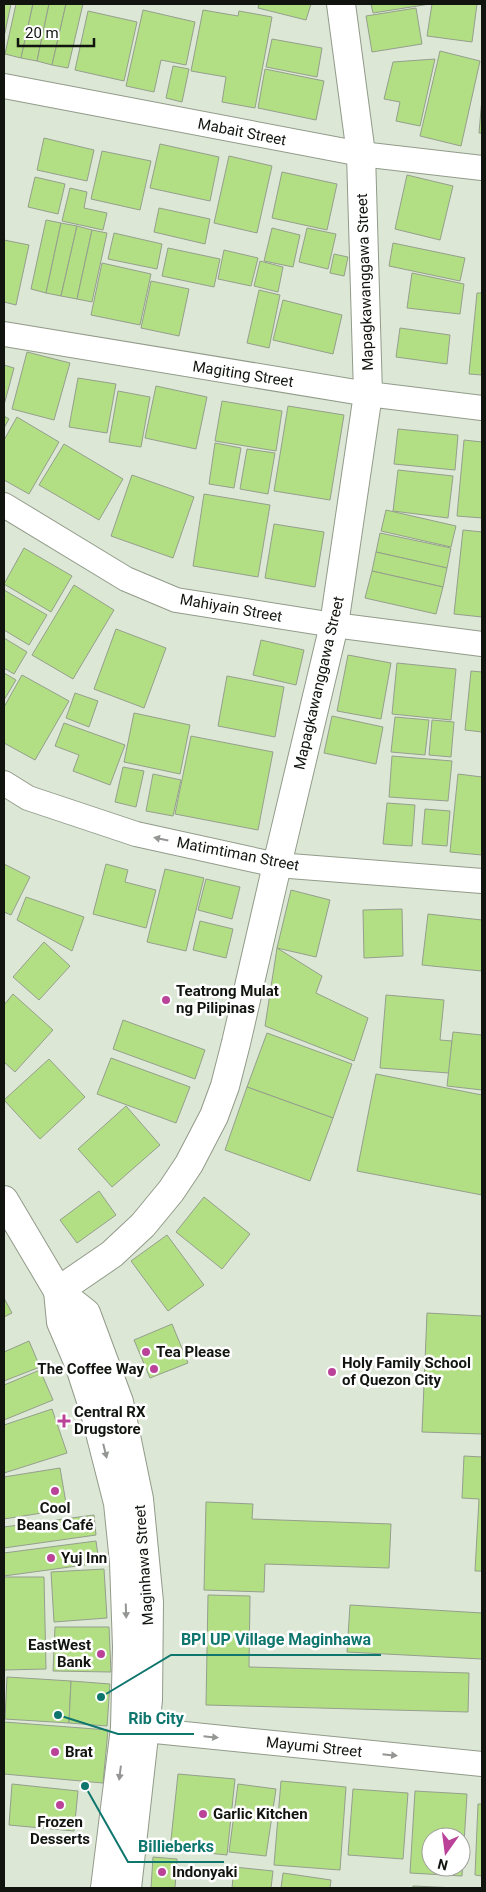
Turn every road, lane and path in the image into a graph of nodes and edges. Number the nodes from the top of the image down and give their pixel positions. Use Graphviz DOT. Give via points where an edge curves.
graph roads {
  1 [pos="341,4"];
  2 [pos="4,86"];
  3 [pos="361,154"];
  4 [pos="482,168"];
  5 [pos="4,334"];
  6 [pos="368,394"];
  7 [pos="482,408"];
  8 [pos="4,505"];
  9 [pos="334,625"];
  10 [pos="482,644"];
  11 [pos="4,783"];
  12 [pos="277,865"];
  13 [pos="482,881"];
  14 [pos="4,1200"];
  15 [pos="58,1291"];
  16 [pos="145,1730"];
  17 [pos="482,1764"];
  18 [pos="105,1888"];
  19 [pos="127,1888"];
  1 -- 3 [label="street, Mapagkawanggawa Street"];
  2 -- 3 [label="street, Mabait Street"];
  3 -- 4 [label="street, Mabait Street"];
  3 -- 6 [label="street, Mapagkawanggawa Street"];
  5 -- 6 [label="street, Magiting Street"];
  6 -- 7 [label="street, Magiting Street"];
  6 -- 9 [label="street, Mapagkawanggawa Street"];
  8 -- 9 [label="street, Mahiyain Street" via="126,579 176,600"];
  9 -- 10 [label="street, Mahiyain Street"];
  9 -- 12 [label="street, Mapagkawanggawa Street"];
  12 -- 11 [label="street, Matimtiman Street, one-way" via="136,834 28,798"];
  12 -- 13 [label="street, Matimtiman Street"];
  12 -- 15 [label="street, Mapagkawanggawa Street" via="227,1077 214,1116 200,1144 171,1190 143,1225 112,1254"];
  14 -- 15 [label="street, Maginhawa Street"];
  15 -- 16 [label="street, Maginhawa Street" via="86,1313 119,1402 139,1499 149,1602"];
  15 -- 18 [label="street, Maginhawa Street, one-way" via="61,1322 84,1380 118,1503 124,1562 126,1728"];
  16 -- 17 [label="street, Mayumi Street, one-way"];
  16 -- 19 [label="street, Maginhawa Street"];
}
